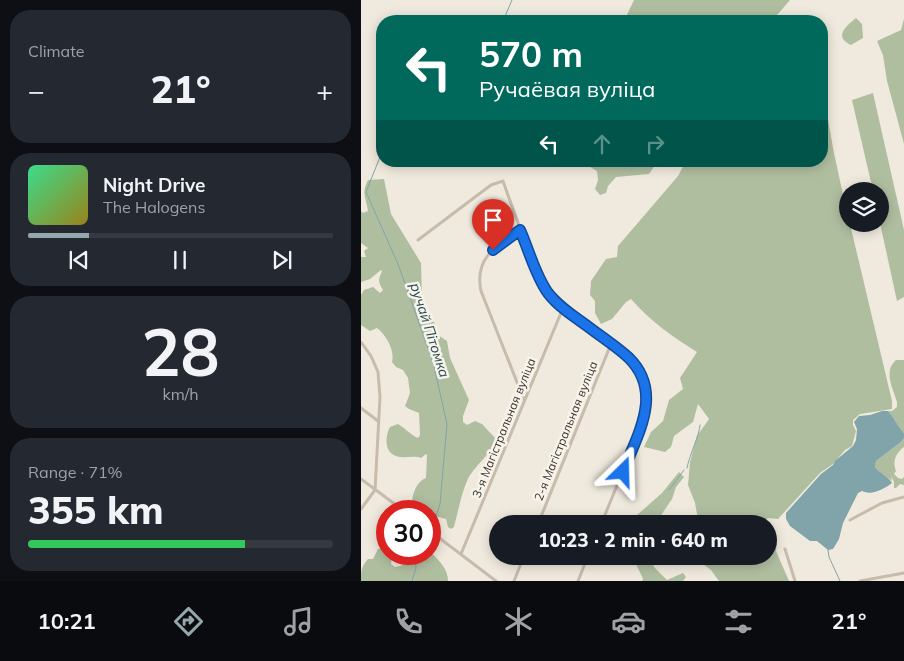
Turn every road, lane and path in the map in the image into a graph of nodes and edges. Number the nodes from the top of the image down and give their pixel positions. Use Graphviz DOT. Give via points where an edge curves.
graph roads {
  1 [pos="520,230"];
  2 [pos="418,240"];
  3 [pos="563,308"];
  4 [pos="361,342"];
  5 [pos="611,344"];
  6 [pos="524,400"];
  7 [pos="361,408"];
  8 [pos="378,422"];
  9 [pos="361,479"];
  10 [pos="375,490"];
  11 [pos="904,497"];
  12 [pos="389,500"];
  13 [pos="361,509"];
  14 [pos="542,515"];
  15 [pos="605,515"];
  16 [pos="850,520"];
  17 [pos="441,539"];
  18 [pos="785,549"];
  19 [pos="461,554"];
  20 [pos="521,565"];
  21 [pos="584,565"];
  22 [pos="904,573"];
  23 [pos="497,581"];
  24 [pos="514,581"];
  25 [pos="578,581"];
  26 [pos="795,581"];
  27 [pos="861,581"];
  1 -- 2 [label="street" via="503,181 491,185"];
  1 -- 3 [label="street" via="548,292"];
  1 -- 6 [label="street" via="487,255 479,281"];
  3 -- 5 [label="street"];
  3 -- 6 [label="street, 3-я Магістральная вуліца"];
  4 -- 8 [label="street" via="371,356 379,378"];
  5 -- 14 [label="street, 2-я Магістральная вуліца"];
  5 -- 15 [label="street" via="637,368 647,406"];
  6 -- 19 [label="street, 3-я Магістральная вуліца"];
  7 -- 8 [label="street"];
  8 -- 10 [label="street"];
  9 -- 10 [label="street"];
  10 -- 12 [label="street"];
  10 -- 13 [label="street"];
  11 -- 16 [label="street" via="882,503"];
  17 -- 19 [label="street"];
  18 -- 26 [label="street"];
  19 -- 23 [label="street"];
  20 -- 24 [label="street"];
  21 -- 25 [label="street"];
  22 -- 27 [label="street"];
}
